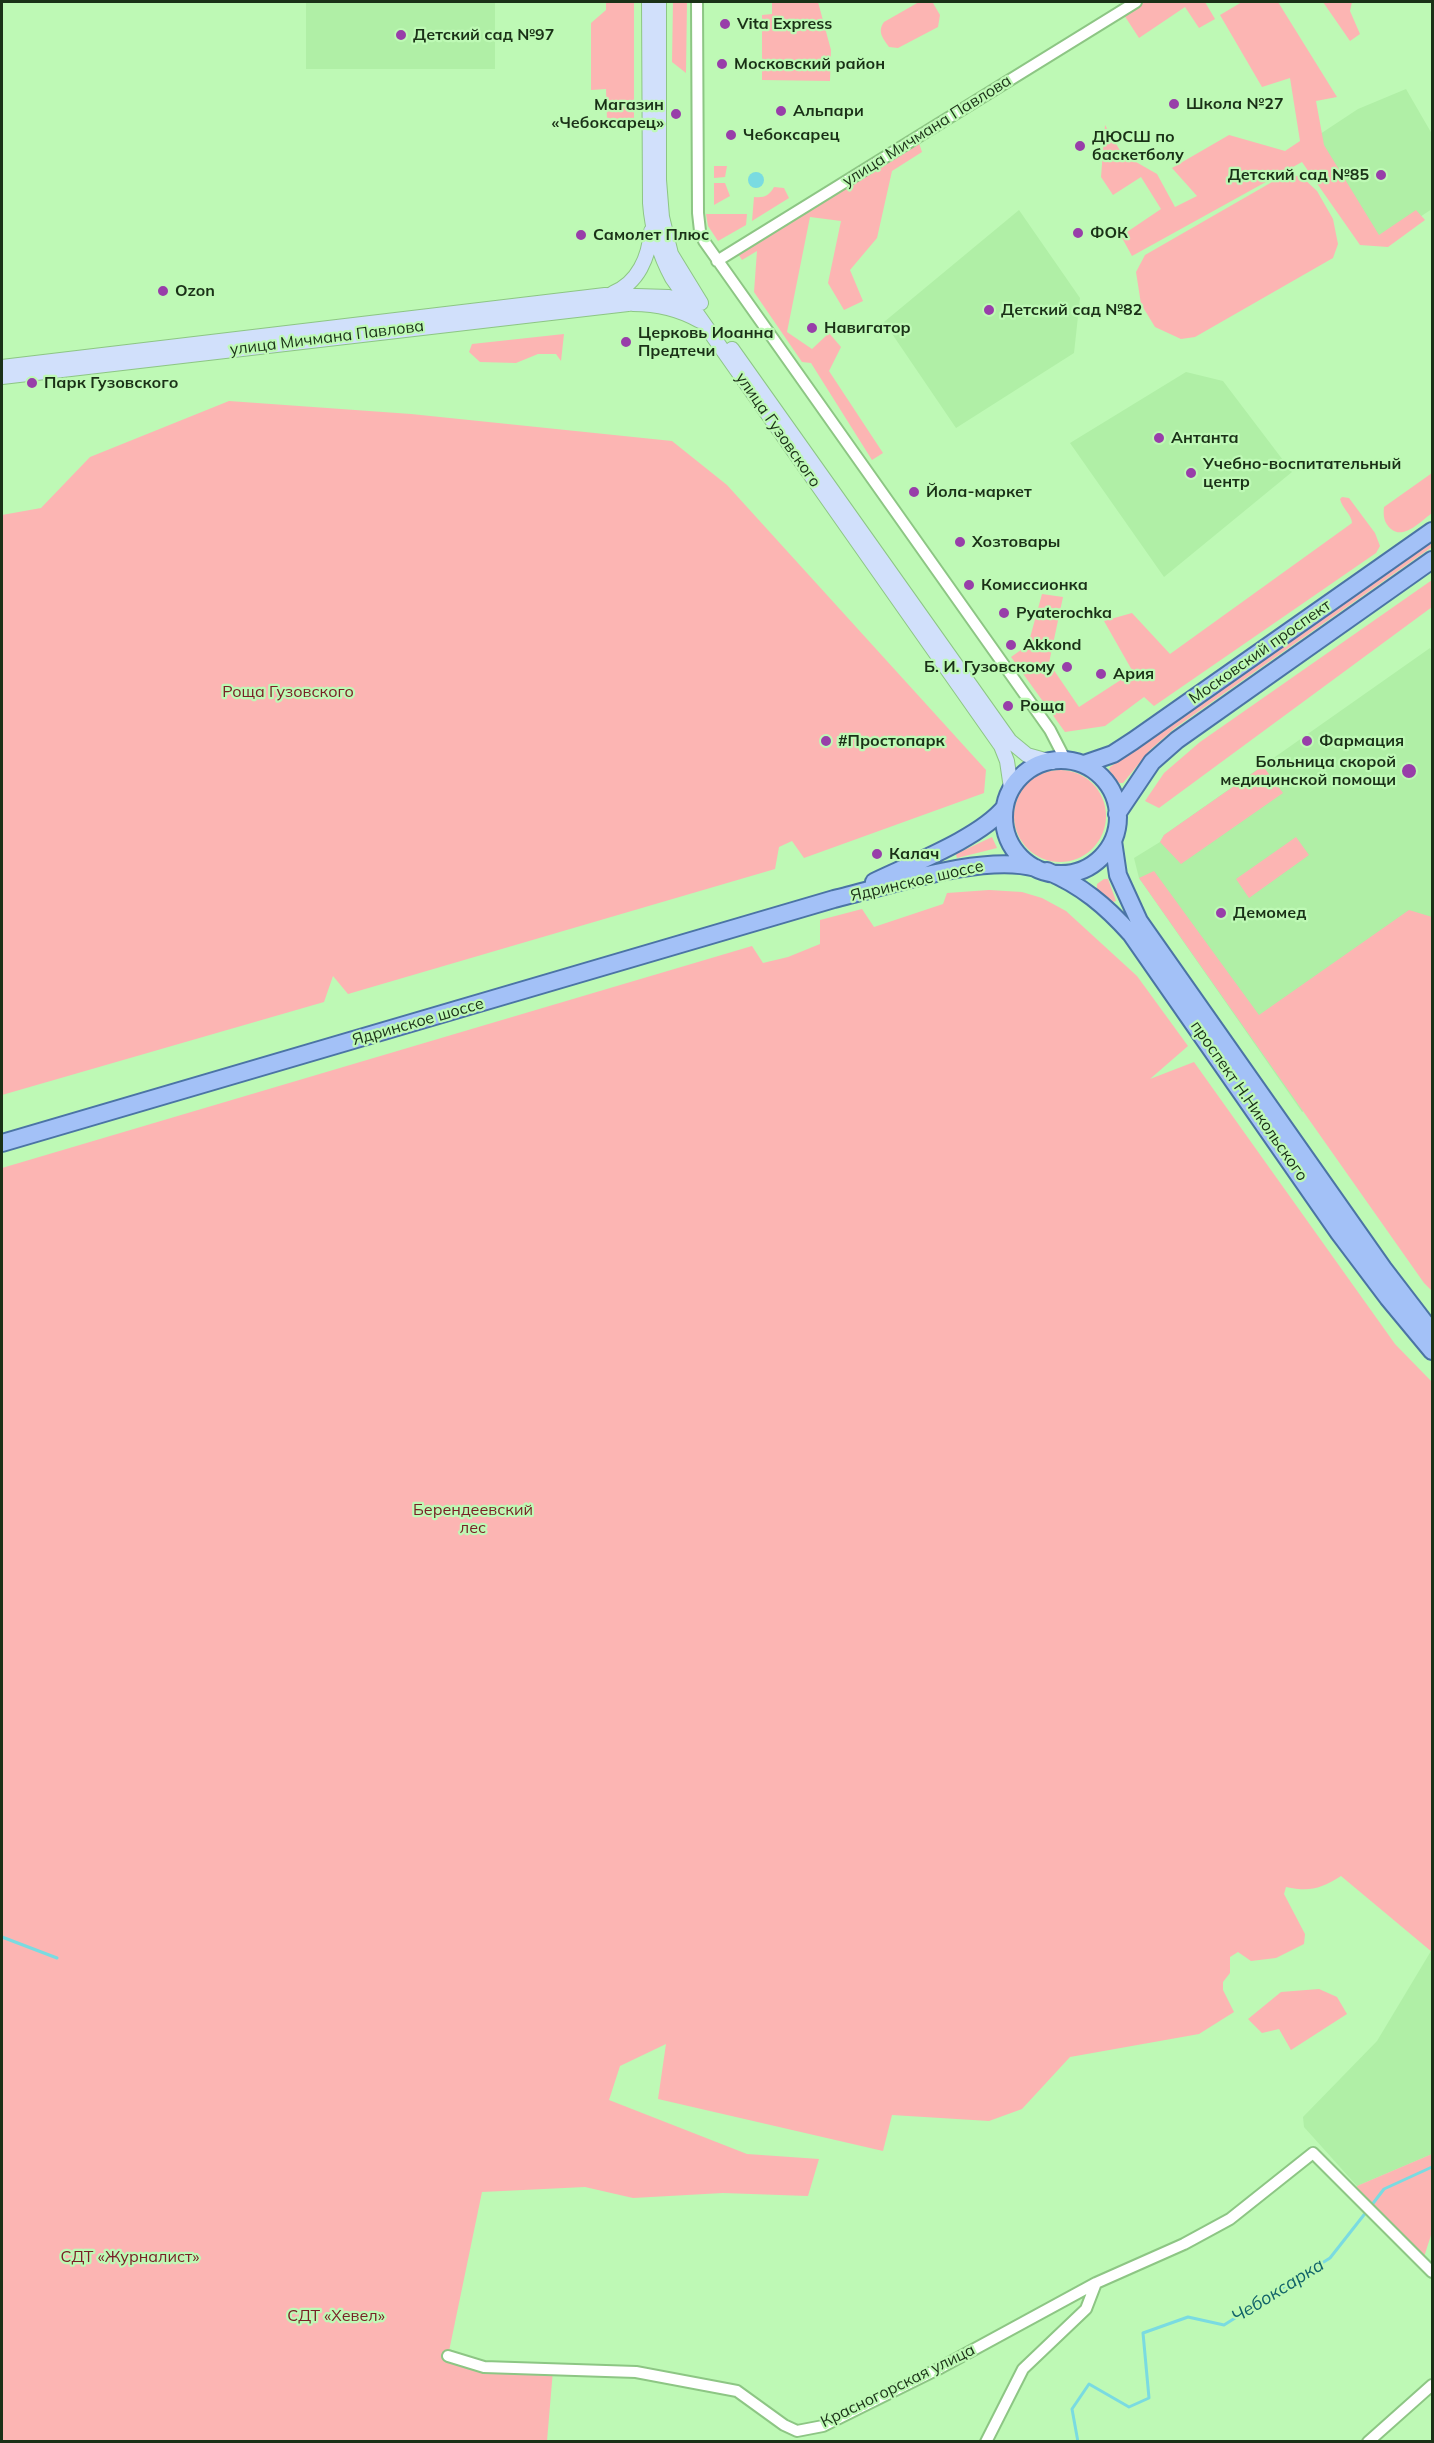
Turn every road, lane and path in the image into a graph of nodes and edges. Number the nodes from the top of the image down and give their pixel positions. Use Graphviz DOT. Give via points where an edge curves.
graph roads {
  1 [pos="649,2"];
  2 [pos="659,2"];
  3 [pos="697,2"];
  4 [pos="1136,2"];
  5 [pos="654,137"];
  6 [pos="652,222"];
  7 [pos="717,261"];
  8 [pos="675,274"];
  9 [pos="605,295"];
  10 [pos="651,295"];
  11 [pos="584,302"];
  12 [pos="628,304"];
  13 [pos="692,306"];
  14 [pos="707,321"];
  15 [pos="59,365"];
  16 [pos="2,367"];
  17 [pos="2,377"];
  18 [pos="1432,531"];
  19 [pos="1432,560"];
  20 [pos="1059,761"];
  21 [pos="1084,764"];
  22 [pos="1011,788"];
  23 [pos="1005,807"];
  24 [pos="1117,814"];
  25 [pos="1113,841"];
  26 [pos="1042,869"];
  27 [pos="834,899"];
  28 [pos="2,1143"];
  29 [pos="1432,1332"];
  30 [pos="1432,1352"];
  31 [pos="1432,2271"];
  32 [pos="1096,2283"];
  33 [pos="448,2356"];
  34 [pos="1432,2385"];
  35 [pos="986,2442"];
  36 [pos="1368,2442"];
  1 -- 5 [label="main road, улица Гузовского"];
  2 -- 5 [label="main road, улица Гузовского"];
  3 -- 7 [label="street" via="699,223 704,242"];
  4 -- 7 [label="street, улица Мичмана Павлова"];
  5 -- 6 [label="main road, улица Гузовского"];
  5 -- 8 [label="main road, улица Гузовского" via="662,217"];
  6 -- 8 [label="main road, улица Гузовского" via="656,242"];
  6 -- 9 [label="main road" via="647,254 635,276 623,288"];
  7 -- 20 [label="street" via="1050,730"];
  8 -- 10 [label="main road"];
  8 -- 13 [label="main road, улица Гузовского"];
  8 -- 14 [label="main road, улица Гузовского"];
  9 -- 10 [label="main road, улица Мичмана Павлова"];
  9 -- 11 [label="main road, улица Мичмана Павлова"];
  10 -- 12 [label="main road, улица Мичмана Павлова"];
  10 -- 13 [label="main road, улица Мичмана Павлова"];
  11 -- 12 [label="main road, улица Мичмана Павлова"];
  11 -- 15 [label="main road, улица Мичмана Павлова"];
  12 -- 14 [label="main road" via="675,309"];
  13 -- 14 [label="main road, улица Мичмана Павлова"];
  14 -- 20 [label="main road, улица Гузовского" via="1010,741 1027,755"];
  14 -- 22 [label="main road, улица Гузовского" via="1001,746"];
  15 -- 16 [label="main road, улица Мичмана Павлова"];
  15 -- 17 [label="main road, улица Мичмана Павлова"];
  18 -- 21 [label="main road, Московский проспект" via="1126,745"];
  19 -- 24 [label="main road, Московский проспект" via="1177,740 1152,762"];
  20 -- 21 [label="main road"];
  20 -- 22 [label="main road" via="1031,768"];
  21 -- 24 [label="main road" via="1110,788"];
  22 -- 23 [label="main road"];
  23 -- 26 [label="main road" via="1005,829 1012,847"];
  23 -- 27 [label="main road, Ядринское шоссе" via="980,830"];
  24 -- 25 [label="main road"];
  25 -- 26 [label="main road" via="1102,858 1085,868"];
  25 -- 29 [label="main road, проспект Н.Никольского" via="1122,886 1145,929"];
  26 -- 27 [label="main road, Ядринское шоссе" via="1002,863 966,868"];
  26 -- 30 [label="main road, проспект Н.Никольского" via="1066,879 1100,902 1131,934 1339,1233"];
  27 -- 28 [label="main road, Ядринское шоссе"];
  31 -- 32 [label="street, Красногорская улица" via="1313,2153 1230,2218 1184,2244"];
  32 -- 33 [label="street, Красногорская улица" via="938,2369 822,2426 797,2431 737,2391 636,2372 484,2367"];
  32 -- 35 [label="street" via="1086,2309 1023,2369"];
  34 -- 36 [label="street"];
}
